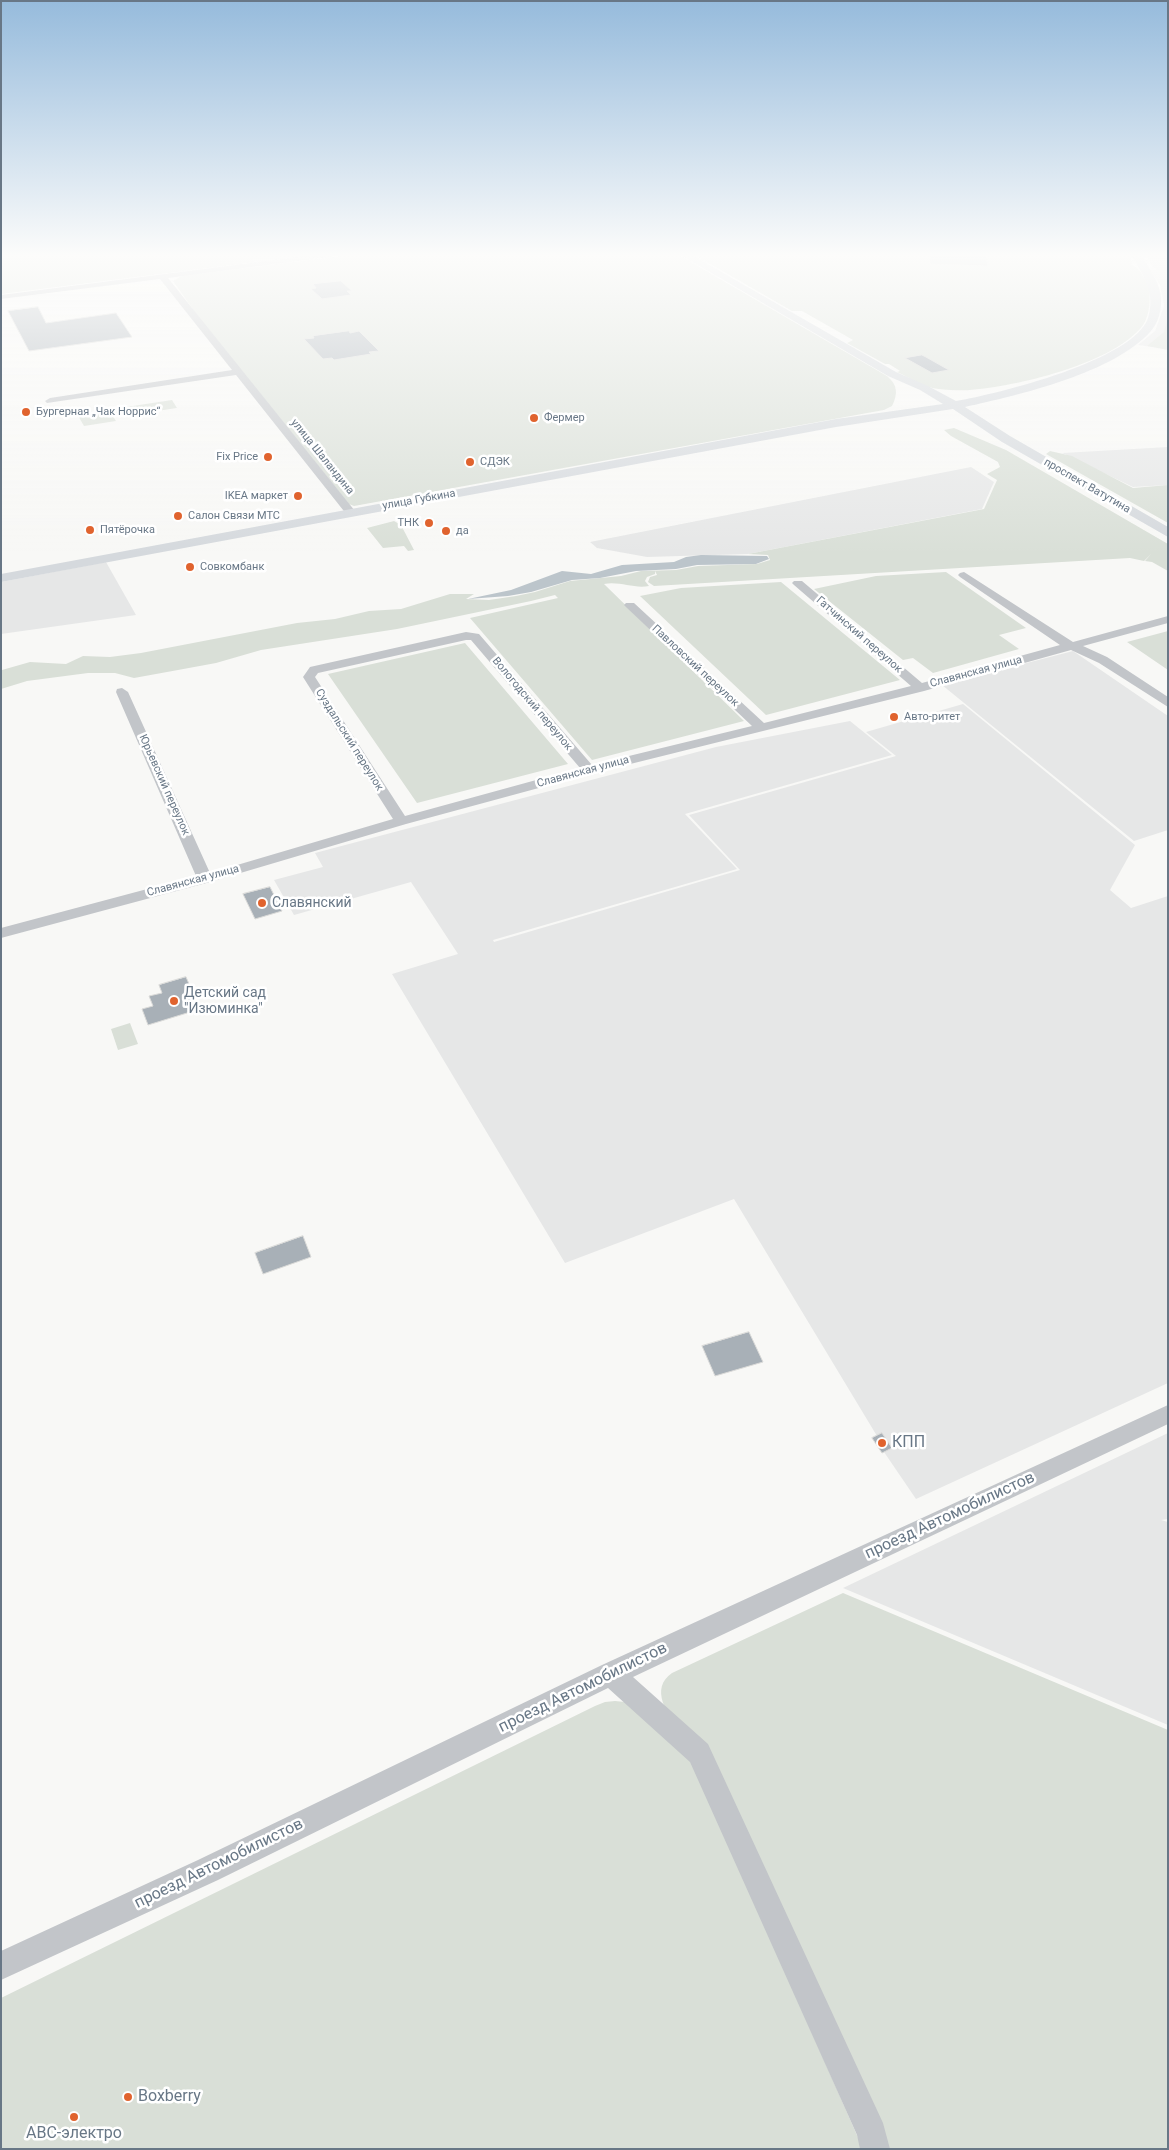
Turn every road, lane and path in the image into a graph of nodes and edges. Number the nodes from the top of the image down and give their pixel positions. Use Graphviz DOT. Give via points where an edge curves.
graph roads {
  1 [pos="223,354"];
  2 [pos="858,354"];
  3 [pos="1112,354"];
  4 [pos="237,372"];
  5 [pos="892,374"];
  6 [pos="50,400"];
  7 [pos="942,404"];
  8 [pos="983,424"];
  9 [pos="351,513"];
  10 [pos="1166,532"];
  11 [pos="964,575"];
  12 [pos="1,578"];
  13 [pos="798,583"];
  14 [pos="630,605"];
  15 [pos="1168,619"];
  16 [pos="475,637"];
  17 [pos="1071,646"];
  18 [pos="920,688"];
  19 [pos="122,692"];
  20 [pos="1168,704"];
  21 [pos="761,727"];
  22 [pos="589,770"];
  23 [pos="401,821"];
  24 [pos="205,879"];
  25 [pos="1,933"];
  26 [pos="1168,1414"];
  27 [pos="611,1674"];
  28 [pos="1,1966"];
  29 [pos="875,2149"];
  1 -- 4 [label="street, улица Шаландина"];
  2 -- 5 [label="main road, проспект Ватутина"];
  3 -- 7 [label="main road, улица Губкина" via="1063,376"];
  4 -- 6 [label="street"];
  4 -- 9 [label="street, улица Шаландина"];
  5 -- 7 [label="main road, проспект Ватутина"];
  5 -- 7 [label="main road, проспект Ватутина" via="912,394"];
  7 -- 8 [label="main road, проспект Ватутина"];
  7 -- 8 [label="main road"];
  7 -- 8 [label="main road, проспект Ватутина"];
  7 -- 9 [label="main road, улица Губкина"];
  8 -- 10 [label="main road, проспект Ватутина"];
  9 -- 12 [label="main road, улица Губкина"];
  11 -- 17 [label="street"];
  13 -- 18 [label="street, Гатчинский переулок"];
  14 -- 21 [label="street, Павловский переулок"];
  15 -- 17 [label="street, Славянская улица"];
  16 -- 22 [label="street, Вологодский переулок"];
  16 -- 23 [label="street, Суздальский переулок" via="466,636 314,670 309,677"];
  17 -- 18 [label="street, Славянская улица"];
  17 -- 20 [label="street" via="1103,660"];
  18 -- 21 [label="street, Славянская улица"];
  19 -- 24 [label="street, Юрьевский переулок"];
  21 -- 22 [label="street, Славянская улица"];
  22 -- 23 [label="street, Славянская улица"];
  23 -- 24 [label="street, Славянская улица"];
  24 -- 25 [label="street, Славянская улица"];
  26 -- 27 [label="street, проезд Автомобилистов"];
  27 -- 28 [label="street, проезд Автомобилистов" via="217,1866"];
  27 -- 29 [label="street" via="700,1754 872,2134"];
}
